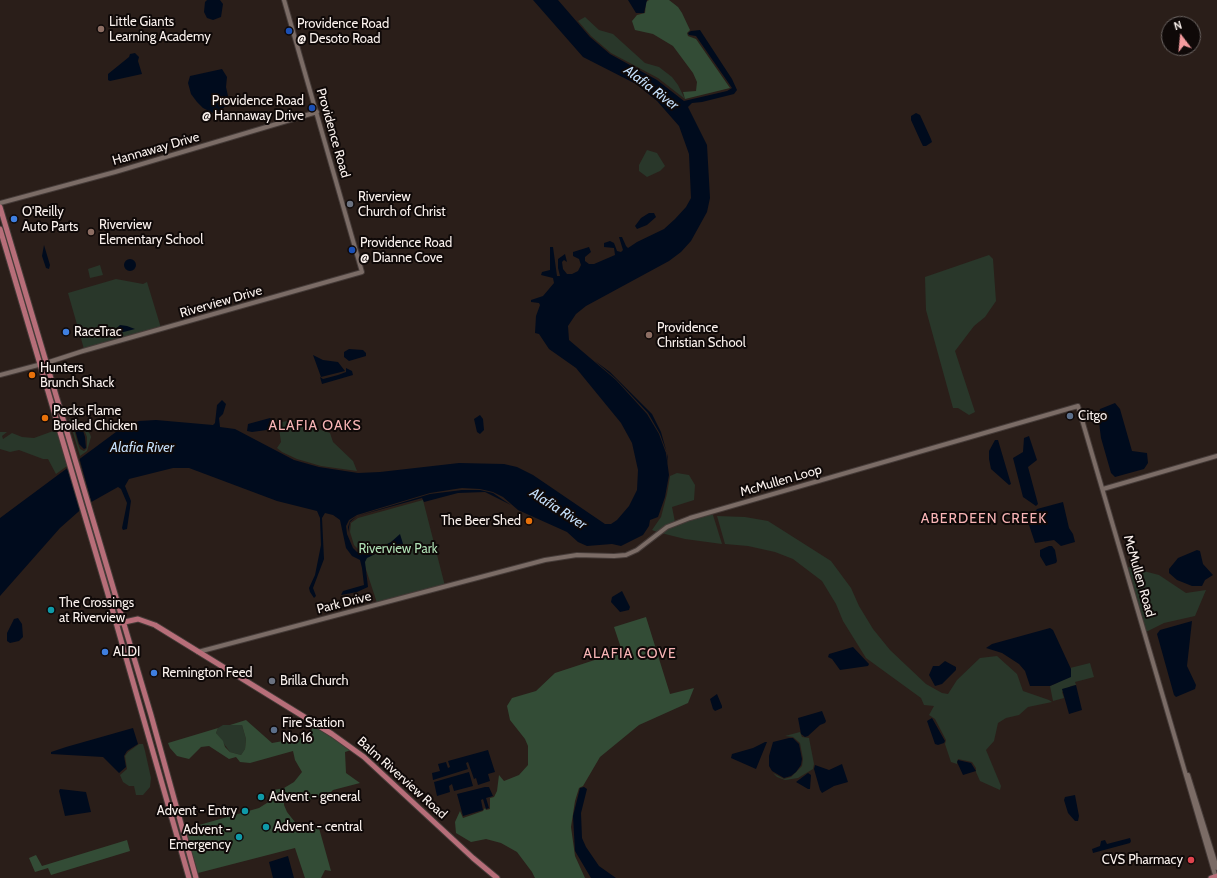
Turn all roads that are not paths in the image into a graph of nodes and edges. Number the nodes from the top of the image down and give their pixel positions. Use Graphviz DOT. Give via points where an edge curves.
graph roads {
  1 [pos="284,0"];
  2 [pos="317,112"];
  3 [pos="0,203"];
  4 [pos="0,207"];
  5 [pos="0,229"];
  6 [pos="4,241"];
  7 [pos="362,272"];
  8 [pos="22,282"];
  9 [pos="16,285"];
  10 [pos="32,317"];
  11 [pos="46,363"];
  12 [pos="40,365"];
  13 [pos="0,376"];
  14 [pos="52,404"];
  15 [pos="1078,406"];
  16 [pos="65,427"];
  17 [pos="1217,456"];
  18 [pos="1103,488"];
  19 [pos="494,574"];
  20 [pos="123,622"];
  21 [pos="117,624"];
  22 [pos="198,652"];
  23 [pos="144,717"];
  24 [pos="156,733"];
  25 [pos="1189,780"];
  26 [pos="188,849"];
  27 [pos="181,851"];
  28 [pos="1217,868"];
  29 [pos="1215,877"];
  30 [pos="189,878"];
  31 [pos="196,878"];
  32 [pos="498,878"];
  1 -- 2 [label="street, Providence Road"];
  2 -- 3 [label="street, Hannaway Drive"];
  2 -- 7 [label="street, Providence Road"];
  4 -- 8 [label="main road"];
  5 -- 6 [label="main road"];
  6 -- 8 [label="main road" via="9,248 18,278"];
  6 -- 9 [label="main road"];
  7 -- 11 [label="street, Riverview Drive"];
  8 -- 10 [label="main road"];
  9 -- 10 [label="main road" via="21,289"];
  9 -- 12 [label="main road"];
  10 -- 11 [label="main road"];
  11 -- 12 [label="street, Riverview Drive"];
  11 -- 16 [label="main road"];
  12 -- 13 [label="street, Riverview Drive"];
  12 -- 14 [label="main road"];
  14 -- 16 [label="main road" via="56,407"];
  14 -- 21 [label="main road"];
  15 -- 18 [label="street, McMullen Road"];
  15 -- 19 [label="street, McMullen Loop" via="690,518 667,527 637,550 626,555 577,554"];
  16 -- 20 [label="main road"];
  17 -- 18 [label="street"];
  18 -- 25 [label="street, McMullen Road"];
  19 -- 22 [label="street, Park Drive"];
  20 -- 21 [label="main road, Balm Riverview Road"];
  20 -- 22 [label="main road, Balm Riverview Road" via="145,620"];
  20 -- 24 [label="main road"];
  21 -- 23 [label="main road"];
  22 -- 32 [label="main road, Balm Riverview Road" via="356,750"];
  23 -- 24 [label="main road"];
  23 -- 27 [label="main road"];
  24 -- 26 [label="main road"];
  25 -- 28 [label="street, McMullen Road"];
  25 -- 29 [label="street, McMullen Road"];
  26 -- 27 [label="main road"];
  26 -- 31 [label="main road"];
  27 -- 30 [label="main road"];
}
